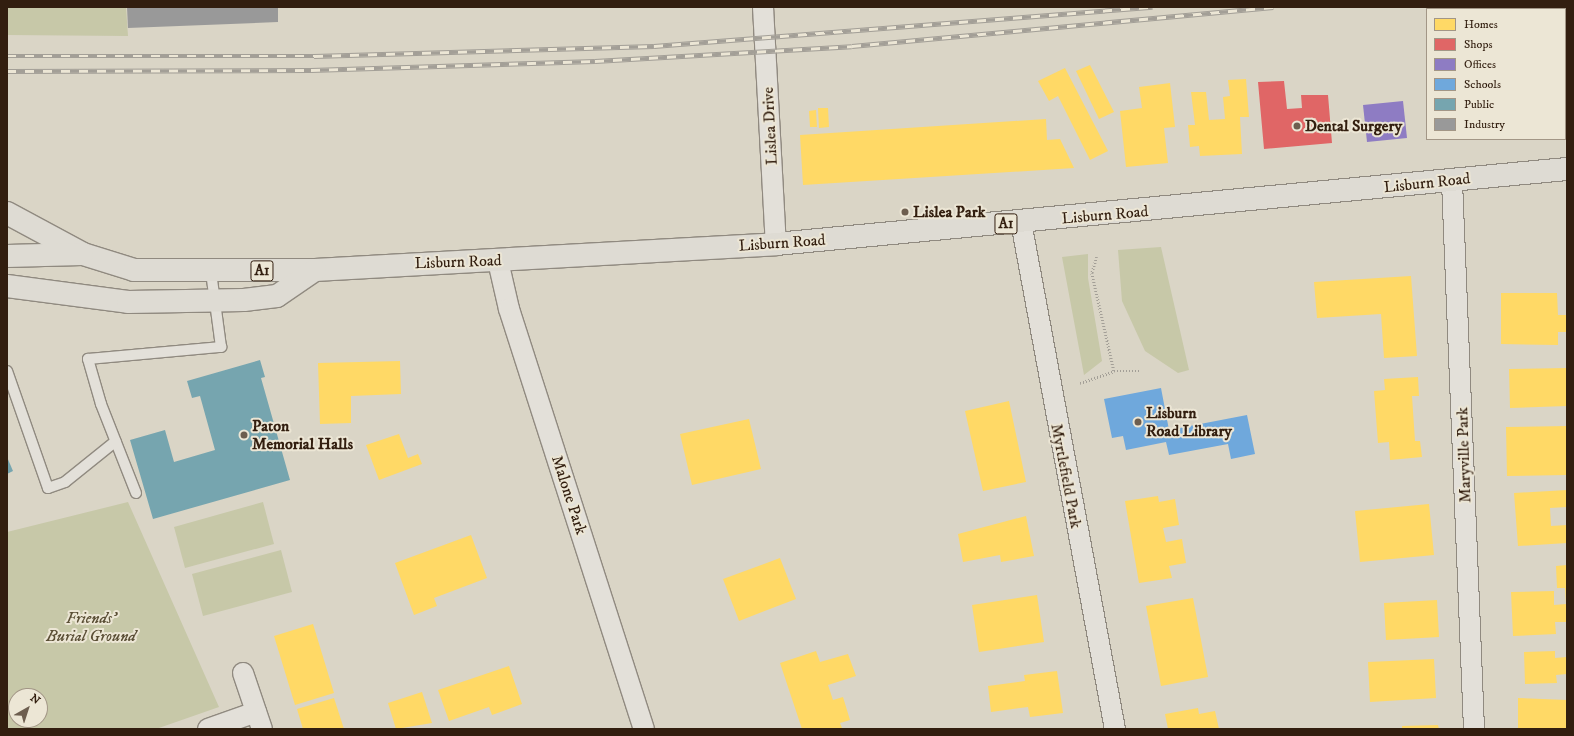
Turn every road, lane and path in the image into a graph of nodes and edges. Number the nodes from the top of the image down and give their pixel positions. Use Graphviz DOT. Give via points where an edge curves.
graph roads {
  1 [pos="763,7"];
  2 [pos="1567,169"];
  3 [pos="1452,181"];
  4 [pos="7,213"];
  5 [pos="1021,222"];
  6 [pos="776,244"];
  7 [pos="83,254"];
  8 [pos="7,256"];
  9 [pos="1097,258"];
  10 [pos="498,261"];
  11 [pos="315,270"];
  12 [pos="212,272"];
  13 [pos="7,286"];
  14 [pos="215,301"];
  15 [pos="7,371"];
  16 [pos="1114,371"];
  17 [pos="1141,371"];
  18 [pos="1080,383"];
  19 [pos="116,441"];
  20 [pos="136,493"];
  21 [pos="243,673"];
  22 [pos="259,721"];
  23 [pos="208,729"];
  24 [pos="644,729"];
  25 [pos="1114,729"];
  26 [pos="1474,729"];
  1 -- 6 [label="street, Lislea Drive"];
  2 -- 3 [label="main road, Lisburn Road / A1"];
  3 -- 5 [label="main road, Lisburn Road / A1"];
  3 -- 26 [label="street, Maryville Park"];
  4 -- 7 [label="main road, Lisburn Road / A1"];
  5 -- 6 [label="main road, Lisburn Road / A1"];
  5 -- 25 [label="street, Myrtlefield Park"];
  6 -- 10 [label="main road, Lisburn Road / A1"];
  7 -- 8 [label="main road, A1"];
  7 -- 12 [label="main road, Lisburn Road / A1" via="134,270"];
  9 -- 16 [label="path" via="1092,273"];
  10 -- 11 [label="main road, Lisburn Road / A1"];
  10 -- 24 [label="street, Malone Park" via="509,309"];
  11 -- 12 [label="main road, Lisburn Road / A1"];
  11 -- 14 [label="main road, A1" via="277,296"];
  12 -- 14 [label="lane"];
  13 -- 14 [label="main road, A1" via="128,302"];
  14 -- 19 [label="lane" via="221,347 88,359"];
  15 -- 19 [label="lane" via="48,488 65,482"];
  16 -- 17 [label="path"];
  16 -- 18 [label="path"];
  19 -- 20 [label="lane"];
  21 -- 22 [label="street"];
  22 -- 23 [label="street"];
}
